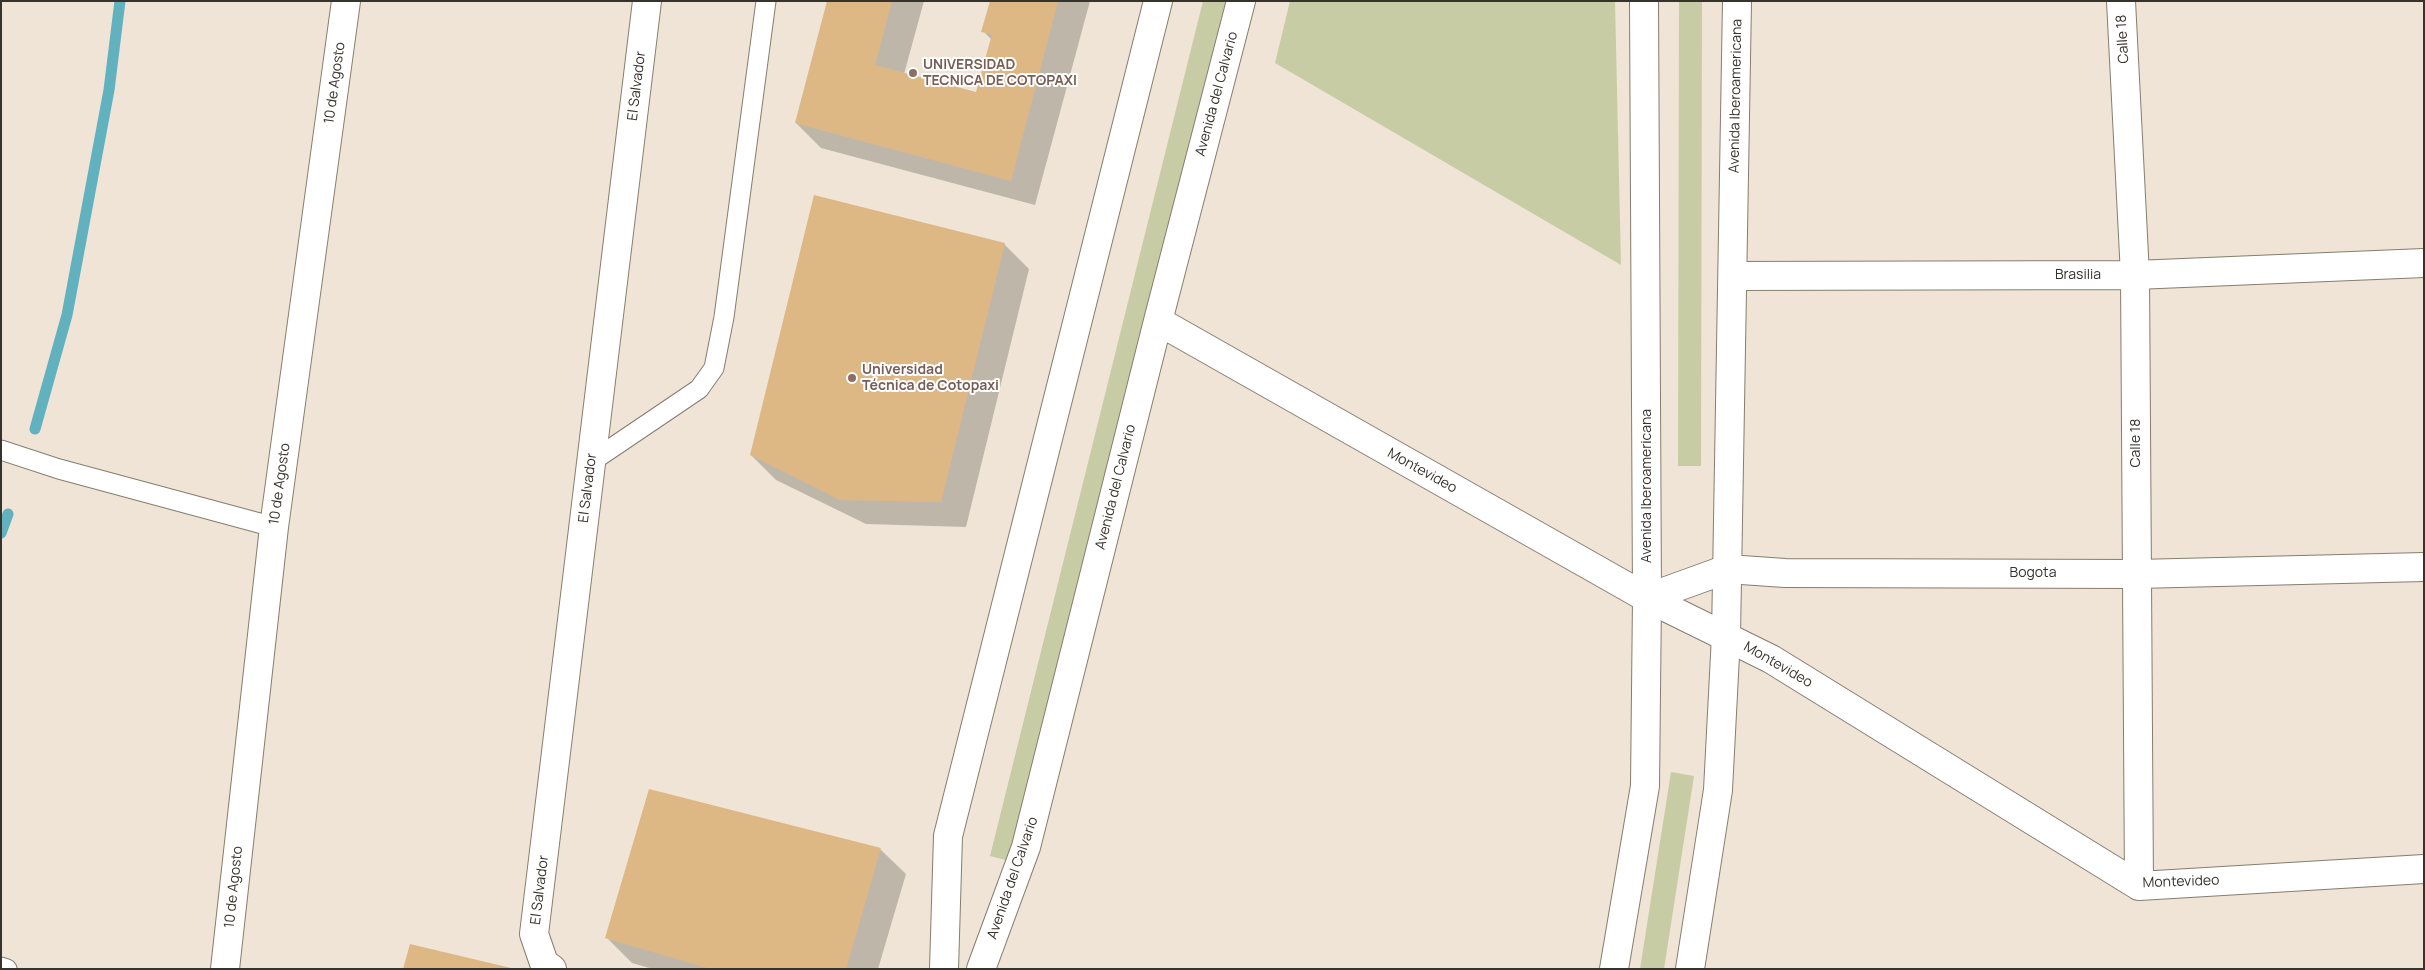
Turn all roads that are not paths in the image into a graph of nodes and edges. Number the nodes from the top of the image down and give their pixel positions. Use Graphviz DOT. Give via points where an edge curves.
graph roads {
  1 [pos="346,1"];
  2 [pos="647,1"];
  3 [pos="766,1"];
  4 [pos="1158,1"];
  5 [pos="1241,1"];
  6 [pos="1644,1"];
  7 [pos="1737,1"];
  8 [pos="2121,1"];
  9 [pos="2424,263"];
  10 [pos="2135,275"];
  11 [pos="1733,276"];
  12 [pos="1158,322"];
  13 [pos="1,450"];
  14 [pos="591,462"];
  15 [pos="274,527"];
  16 [pos="2424,567"];
  17 [pos="1727,569"];
  18 [pos="2137,574"];
  19 [pos="1648,598"];
  20 [pos="1726,636"];
  21 [pos="2424,869"];
  22 [pos="2140,886"];
  23 [pos="1,968"];
  24 [pos="8,969"];
  25 [pos="225,969"];
  26 [pos="552,969"];
  27 [pos="944,969"];
  28 [pos="981,969"];
  29 [pos="1614,969"];
  30 [pos="1690,969"];
  1 -- 15 [label="street, 10 de Agosto"];
  2 -- 14 [label="street, El Salvador"];
  3 -- 14 [label="lane" via="724,317 714,368 698,389"];
  4 -- 27 [label="street" via="948,836"];
  5 -- 12 [label="street, Avenida del Calvario"];
  6 -- 19 [label="street, Avenida Iberoamericana"];
  7 -- 11 [label="street, Avenida Iberoamericana"];
  8 -- 10 [label="street, Calle 18"];
  9 -- 10 [label="street, Brasilia"];
  10 -- 11 [label="street, Brasilia"];
  10 -- 18 [label="street, Calle 18"];
  11 -- 17 [label="street, Avenida Iberoamericana"];
  12 -- 19 [label="street, Montevideo"];
  12 -- 28 [label="street, Avenida del Calvario" via="1026,847"];
  13 -- 15 [label="lane" via="59,469"];
  14 -- 26 [label="street, El Salvador" via="534,934 544,963"];
  15 -- 25 [label="street, 10 de Agosto"];
  16 -- 18 [label="street, Bogota"];
  17 -- 18 [label="street, Bogota" via="1795,573"];
  17 -- 19 [label="street, Bogota"];
  17 -- 20 [label="street, Avenida Iberoamericana"];
  18 -- 22 [label="street, Calle 18"];
  19 -- 20 [label="street, Montevideo"];
  19 -- 29 [label="street, Avenida Iberoamericana" via="1645,786"];
  20 -- 22 [label="street, Montevideo" via="1771,659"];
  20 -- 30 [label="street, Avenida Iberoamericana" via="1718,790"];
  21 -- 22 [label="street, Montevideo"];
  23 -- 24 [label="lane"];
}
